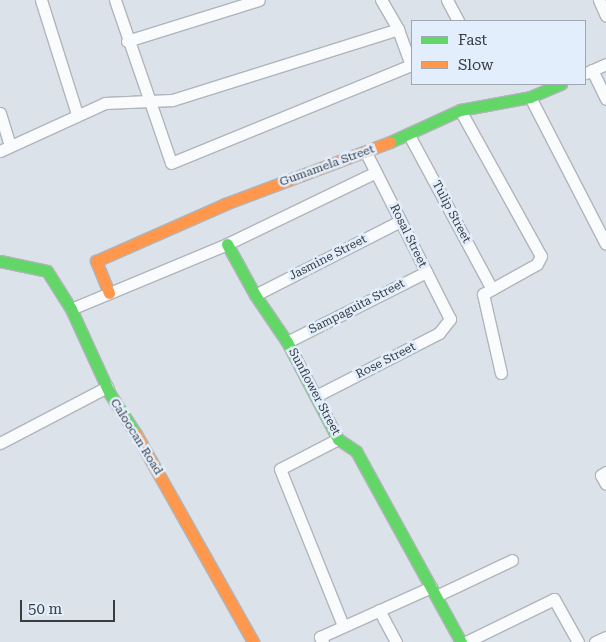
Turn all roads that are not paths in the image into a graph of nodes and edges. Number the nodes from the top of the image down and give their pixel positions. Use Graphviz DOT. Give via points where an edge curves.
graph roads {
  1 [pos="41,0"];
  2 [pos="115,0"];
  3 [pos="259,0"];
  4 [pos="381,0"];
  5 [pos="447,0"];
  6 [pos="598,0"];
  7 [pos="606,16"];
  8 [pos="457,20"];
  9 [pos="398,29"];
  10 [pos="127,41"];
  11 [pos="411,63"];
  12 [pos="606,64"];
  13 [pos="411,66"];
  14 [pos="588,72"];
  15 [pos="559,85"];
  16 [pos="530,97"];
  17 [pos="606,99"];
  18 [pos="148,100"];
  19 [pos="460,110"];
  20 [pos="0,113"];
  21 [pos="77,114"];
  22 [pos="410,135"];
  23 [pos="5,149"];
  24 [pos="366,153"];
  25 [pos="376,172"];
  26 [pos="400,222"];
  27 [pos="227,244"];
  28 [pos="606,244"];
  29 [pos="0,261"];
  30 [pos="426,272"];
  31 [pos="492,289"];
  32 [pos="109,293"];
  33 [pos="255,295"];
  34 [pos="71,309"];
  35 [pos="450,319"];
  36 [pos="287,342"];
  37 [pos="501,373"];
  38 [pos="107,387"];
  39 [pos="316,396"];
  40 [pos="338,439"];
  41 [pos="0,443"];
  42 [pos="606,472"];
  43 [pos="606,484"];
  44 [pos="512,560"];
  45 [pos="433,591"];
  46 [pos="379,610"];
  47 [pos="343,626"];
  48 [pos="606,637"];
  49 [pos="253,642"];
  50 [pos="323,642"];
  51 [pos="396,642"];
  52 [pos="461,642"];
  53 [pos="466,642"];
  54 [pos="578,642"];
  55 [pos="594,642"];
  1 -- 21 [label="street"];
  2 -- 10 [label="street"];
  3 -- 10 [label="street"];
  4 -- 9 [label="street"];
  5 -- 8 [label="street"];
  6 -- 7 [label="street"];
  9 -- 11 [label="street"];
  9 -- 18 [label="street" via="172,100"];
  10 -- 18 [label="street"];
  12 -- 14 [label="street"];
  13 -- 18 [label="street" via="171,163"];
  14 -- 17 [label="street"];
  15 -- 16 [label="street, Gumamela Street"];
  16 -- 19 [label="street, Gumamela Street"];
  16 -- 28 [label="street"];
  18 -- 21 [label="street" via="105,103"];
  19 -- 22 [label="street, Gumamela Street"];
  19 -- 31 [label="street" via="542,256 537,264"];
  20 -- 23 [label="street"];
  21 -- 23 [label="street"];
  22 -- 24 [label="street, Gumamela Street"];
  22 -- 31 [label="street, Tulip Street"];
  24 -- 25 [label="street, Rosal Street"];
  24 -- 32 [label="street, Gumamela Street" via="234,201 96,261"];
  25 -- 26 [label="street, Rosal Street"];
  25 -- 27 [label="street"];
  26 -- 30 [label="street, Rosal Street"];
  26 -- 33 [label="street, Jasmine Street"];
  27 -- 32 [label="street"];
  27 -- 33 [label="street, Sunflower Street"];
  29 -- 34 [label="street, Caloocan Road" via="47,271"];
  30 -- 35 [label="street, Rosal Street"];
  30 -- 36 [label="street, Sampaguita Street"];
  31 -- 37 [label="street" via="483,294"];
  32 -- 34 [label="street"];
  33 -- 36 [label="street, Sunflower Street"];
  34 -- 38 [label="street, Caloocan Road"];
  35 -- 39 [label="street, Rose Street" via="439,333"];
  36 -- 39 [label="street, Sunflower Street"];
  38 -- 41 [label="street"];
  38 -- 49 [label="street, Caloocan Road" via="141,441"];
  39 -- 40 [label="street, Sunflower Street"];
  40 -- 45 [label="street, Sunflower Street" via="356,451"];
  40 -- 47 [label="street" via="280,469"];
  42 -- 43 [label="street" via="601,475"];
  44 -- 45 [label="street"];
  45 -- 46 [label="street"];
  45 -- 52 [label="street, Sunflower Street"];
  46 -- 47 [label="street"];
  46 -- 51 [label="street"];
  47 -- 50 [label="street" via="320,636"];
  48 -- 55 [label="street"];
  53 -- 54 [label="street" via="554,599"];
}
